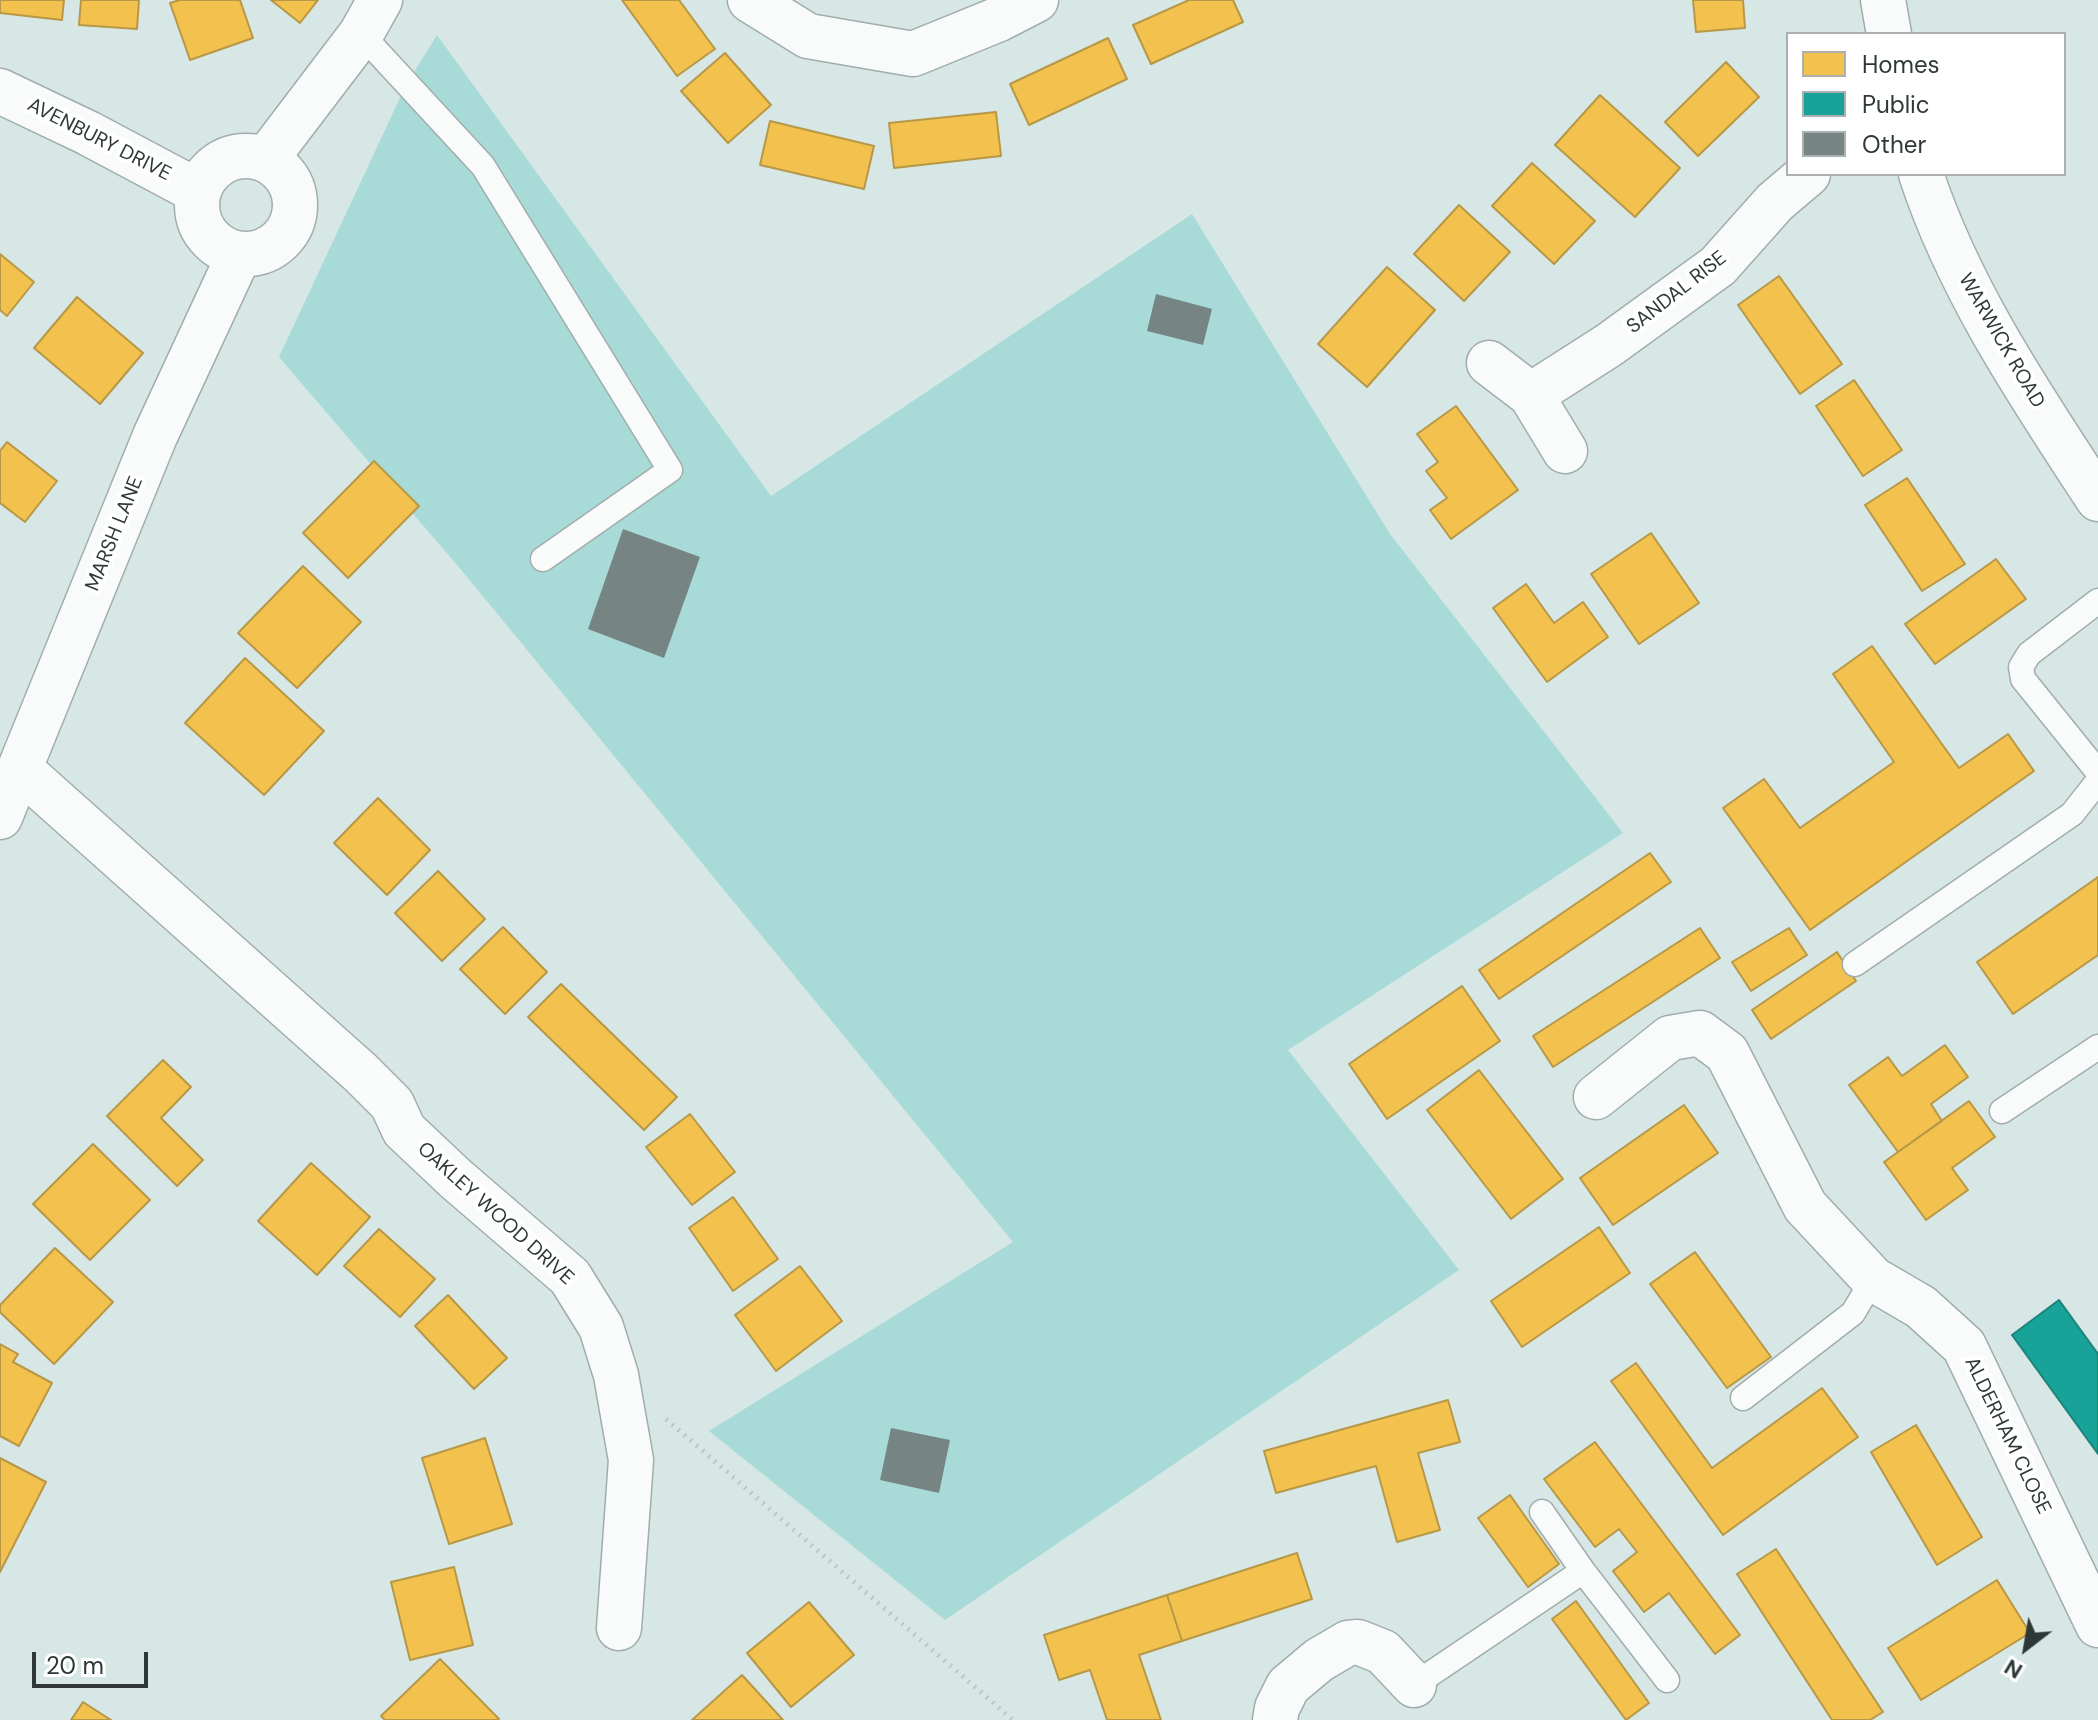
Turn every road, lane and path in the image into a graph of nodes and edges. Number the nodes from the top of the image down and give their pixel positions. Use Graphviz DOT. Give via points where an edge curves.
graph roads {
  1 [pos="750,0"];
  2 [pos="1036,0"];
  3 [pos="1883,0"];
  4 [pos="370,17"];
  5 [pos="1889,32"];
  6 [pos="0,91"];
  7 [pos="266,159"];
  8 [pos="1806,176"];
  9 [pos="1922,176"];
  10 [pos="197,191"];
  11 [pos="239,255"];
  12 [pos="1489,363"];
  13 [pos="1531,395"];
  14 [pos="1565,451"];
  15 [pos="2098,499"];
  16 [pos="543,559"];
  17 [pos="2098,601"];
  18 [pos="20,769"];
  19 [pos="2098,772"];
  20 [pos="2098,781"];
  21 [pos="0,817"];
  22 [pos="1855,964"];
  23 [pos="2098,1047"];
  24 [pos="1596,1097"];
  25 [pos="2002,1111"];
  26 [pos="1873,1279"];
  27 [pos="616,1375"];
  28 [pos="1743,1398"];
  29 [pos="1542,1512"];
  30 [pos="1583,1571"];
  31 [pos="2098,1625"];
  32 [pos="619,1628"];
  33 [pos="1667,1680"];
  34 [pos="1414,1685"];
  35 [pos="1013,1720"];
  36 [pos="1275,1720"];
  1 -- 2 [label="street" via="808,36 913,54"];
  3 -- 5 [label="street"];
  4 -- 7 [label="street"];
  4 -- 16 [label="lane" via="483,166 670,470"];
  6 -- 10 [label="street, AVENBURY DRIVE"];
  7 -- 10 [label="street" via="237,156 212,167"];
  7 -- 11 [label="street" via="287,177 292,191 296,204 289,232 267,251"];
  8 -- 13 [label="street, SANDAL RISE" via="1718,266"];
  9 -- 15 [label="street, WARWICK ROAD" via="1939,225 2006,358"];
  10 -- 11 [label="street" via="197,219 213,243"];
  11 -- 18 [label="street, MARSH LANE" via="155,436"];
  12 -- 13 [label="street"];
  13 -- 14 [label="street"];
  17 -- 19 [label="lane" via="2029,654 2021,667 2023,679"];
  18 -- 21 [label="street, MARSH LANE"];
  18 -- 27 [label="street, OAKLEY WOOD DRIVE" via="324,1038 392,1104 404,1130 570,1277 601,1327"];
  20 -- 22 [label="lane" via="2072,814"];
  23 -- 25 [label="lane"];
  24 -- 26 [label="street, ALDERHAM CLOSE" via="1670,1038 1700,1033 1727,1053 1805,1206"];
  26 -- 28 [label="lane" via="1853,1313"];
  26 -- 31 [label="street, ALDERHAM CLOSE" via="1921,1307 1964,1346"];
  27 -- 32 [label="street, OAKLEY WOOD DRIVE" via="631,1460"];
  27 -- 35 [label="path"];
  29 -- 30 [label="lane"];
  30 -- 33 [label="lane"];
  30 -- 34 [label="lane"];
  34 -- 36 [label="street" via="1383,1652 1348,1643 1288,1686"];
}
